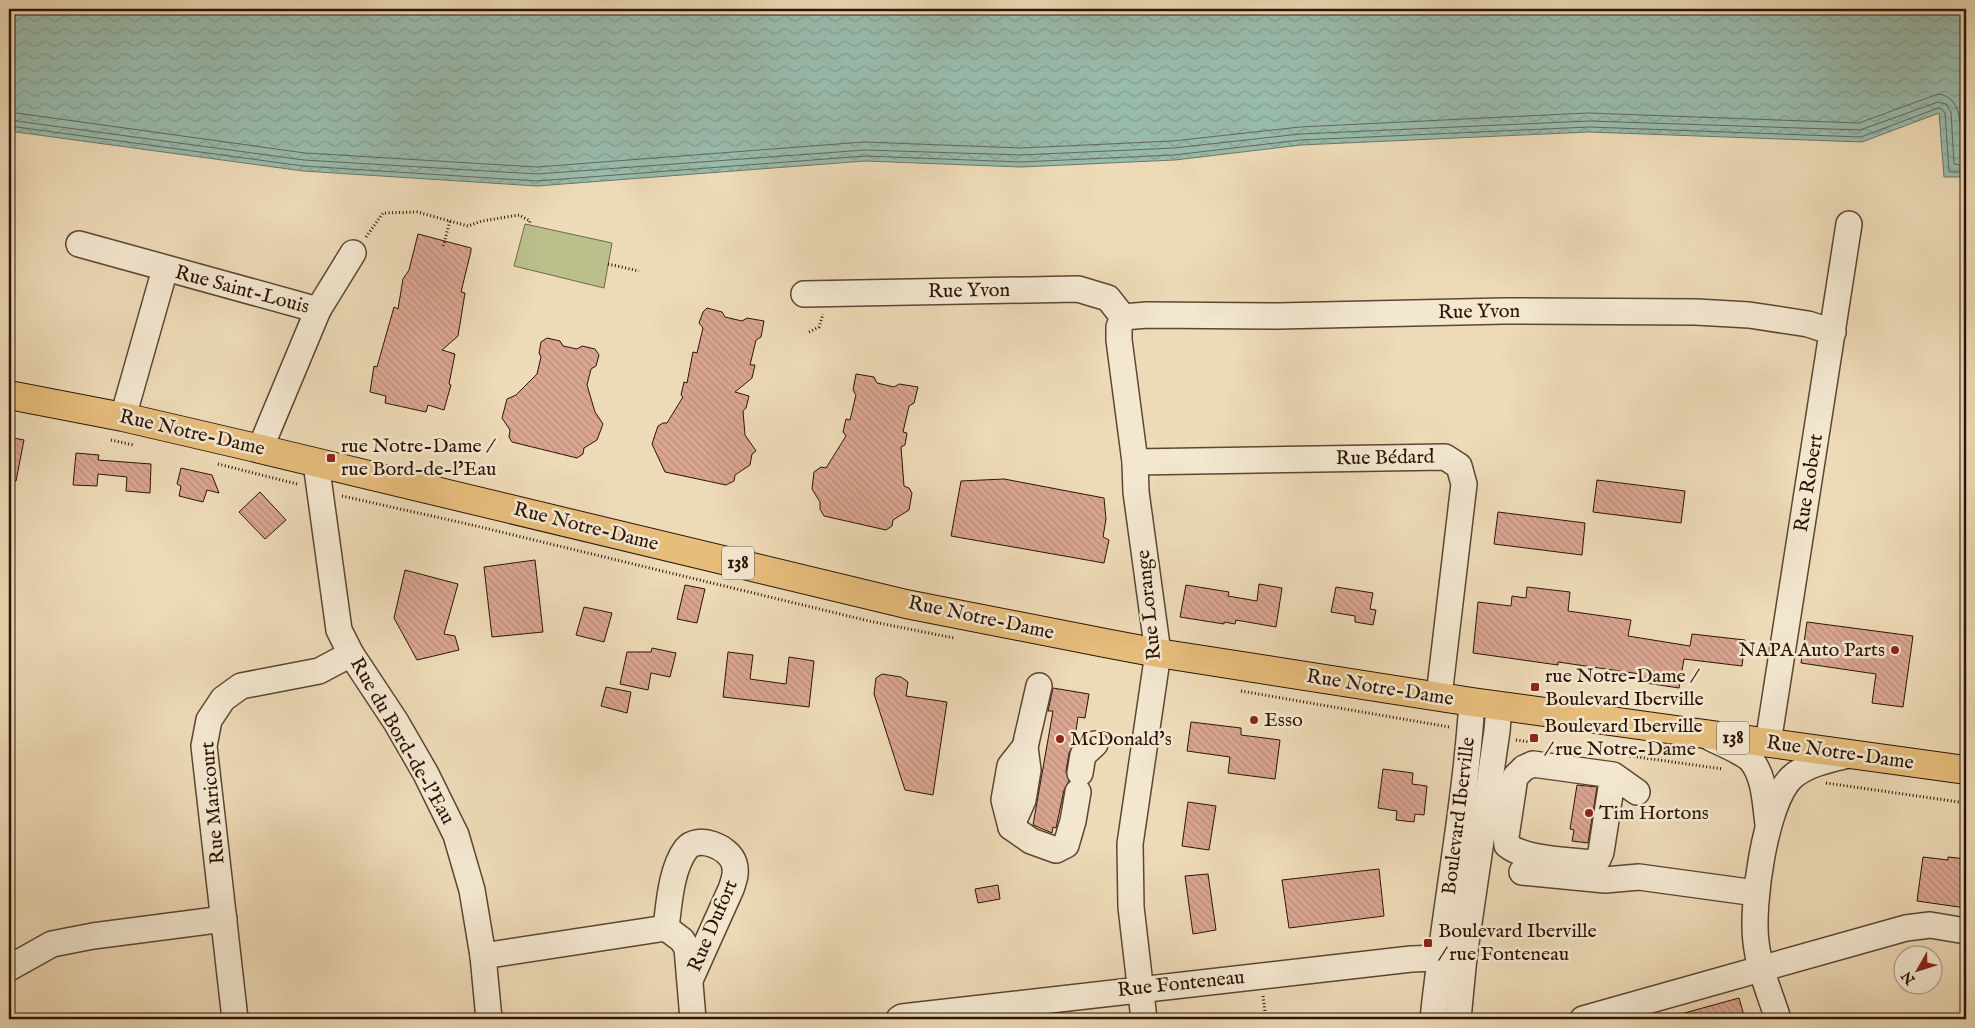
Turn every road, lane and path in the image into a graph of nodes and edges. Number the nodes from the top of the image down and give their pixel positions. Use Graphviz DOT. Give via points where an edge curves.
graph roads {
  1 [pos="450,221"];
  2 [pos="529,224"];
  3 [pos="1849,224"];
  4 [pos="79,244"];
  5 [pos="443,247"];
  6 [pos="353,253"];
  7 [pos="608,264"];
  8 [pos="165,269"];
  9 [pos="639,271"];
  10 [pos="804,294"];
  11 [pos="318,310"];
  12 [pos="1121,329"];
  13 [pos="1833,332"];
  14 [pos="9,394"];
  15 [pos="123,417"];
  16 [pos="260,449"];
  17 [pos="1135,462"];
  18 [pos="316,463"];
  19 [pos="1158,653"];
  20 [pos="351,654"];
  21 [pos="1039,686"];
  22 [pos="1234,689"];
  23 [pos="1439,696"];
  24 [pos="1486,704"];
  25 [pos="1453,728"];
  26 [pos="1702,734"];
  27 [pos="1518,741"];
  28 [pos="1768,743"];
  29 [pos="1095,744"];
  30 [pos="1538,744"];
  31 [pos="1851,754"];
  32 [pos="1615,765"];
  33 [pos="1726,769"];
  34 [pos="1966,770"];
  35 [pos="1792,778"];
  36 [pos="1637,792"];
  37 [pos="1966,803"];
  38 [pos="1769,827"];
  39 [pos="1530,867"];
  40 [pos="1756,893"];
  41 [pos="224,919"];
  42 [pos="666,928"];
  43 [pos="1966,931"];
  44 [pos="483,956"];
  45 [pos="1452,957"];
  46 [pos="9,968"];
  47 [pos="1761,970"];
  48 [pos="690,980"];
  49 [pos="1140,989"];
  50 [pos="235,1019"];
  51 [pos="489,1019"];
  52 [pos="693,1019"];
  53 [pos="899,1019"];
  54 [pos="1144,1019"];
  55 [pos="1433,1019"];
  56 [pos="1458,1019"];
  57 [pos="1583,1019"];
  58 [pos="1778,1019"];
  1 -- 2 [label="path" via="468,226 519,215 530,221"];
  1 -- 5 [label="path"];
  1 -- 6 [label="path" via="417,212 382,213"];
  3 -- 13 [label="street, Rue Robert"];
  4 -- 8 [label="street, Rue Saint-Louis"];
  6 -- 11 [label="street"];
  7 -- 9 [label="path"];
  8 -- 11 [label="street, Rue Saint-Louis"];
  8 -- 15 [label="street, Rue Saint-Louis"];
  10 -- 12 [label="street, Rue Yvon" via="1078,289 1108,298"];
  11 -- 16 [label="street"];
  12 -- 13 [label="street, Rue Yvon" via="1147,314 1278,316 1504,311 1749,315 1808,324"];
  12 -- 17 [label="street, Rue Lorange"];
  13 -- 28 [label="street, Rue Robert"];
  14 -- 15 [label="main road, Rue Notre-Dame / 138"];
  15 -- 16 [label="main road, Rue Notre-Dame / 138"];
  16 -- 18 [label="main road, Rue Notre-Dame / 138"];
  17 -- 19 [label="street, Rue Lorange" via="1136,492"];
  17 -- 23 [label="street, Rue Bédard" via="1445,457 1459,466 1464,484"];
  18 -- 19 [label="main road, Rue Notre-Dame / 138" via="906,604"];
  18 -- 20 [label="street, Rue du Bord-de-l'Eau" via="339,630"];
  19 -- 23 [label="main road, Rue Notre-Dame / 138"];
  19 -- 49 [label="street, Rue Lorange" via="1130,844 1131,907"];
  20 -- 41 [label="street, Rue Maricourt" via="319,672 241,686 223,699 209,720 204,746"];
  20 -- 44 [label="street, Rue du Bord-de-l'Eau" via="426,774 456,835 472,890"];
  21 -- 29 [label="street" via="1025,747 1010,766 1004,800 1011,827 1031,841 1056,850 1066,845 1083,755"];
  22 -- 25 [label="path, Rue Notre-Dame"];
  23 -- 24 [label="main road, Rue Notre-Dame / 138"];
  24 -- 26 [label="main road, Rue Notre-Dame / 138"];
  24 -- 45 [label="street, Boulevard Iberville" via="1459,836"];
  26 -- 28 [label="main road, Rue Notre-Dame / 138"];
  26 -- 38 [label="street" via="1750,758 1763,788"];
  27 -- 30 [label="path"];
  28 -- 31 [label="main road, Rue Notre-Dame / 138"];
  31 -- 34 [label="main road, Rue Notre-Dame / 138"];
  31 -- 35 [label="street" via="1811,765"];
  32 -- 33 [label="path"];
  32 -- 36 [label="street"];
  32 -- 39 [label="street" via="1598,859 1591,863"];
  32 -- 39 [label="street" via="1532,764 1519,772 1515,778 1506,837 1508,845 1521,853"];
  35 -- 37 [label="path, Rue Notre-Dame"];
  35 -- 38 [label="street" via="1782,789"];
  38 -- 40 [label="street"];
  39 -- 40 [label="street" via="1605,880 1639,877"];
  40 -- 47 [label="street" via="1755,933"];
  41 -- 46 [label="street" via="52,944"];
  41 -- 50 [label="street, Rue Maricourt"];
  42 -- 44 [label="street"];
  42 -- 48 [label="street, Rue Dufort" via="687,948"];
  42 -- 48 [label="street, Rue Dufort" via="674,873 686,848 711,842 728,852 736,875"];
  43 -- 47 [label="street" via="1930,925 1906,928"];
  44 -- 51 [label="street, Rue du Bord-de-l'Eau"];
  45 -- 49 [label="street, Rue Fonteneau"];
  45 -- 55 [label="street, Boulevard Iberville"];
  45 -- 56 [label="street, Boulevard Iberville"];
  47 -- 57 [label="street"];
  47 -- 58 [label="street"];
  48 -- 52 [label="street, Rue Dufort"];
  49 -- 53 [label="street, Rue Fonteneau"];
  49 -- 54 [label="street, Rue Lorange"];
}
